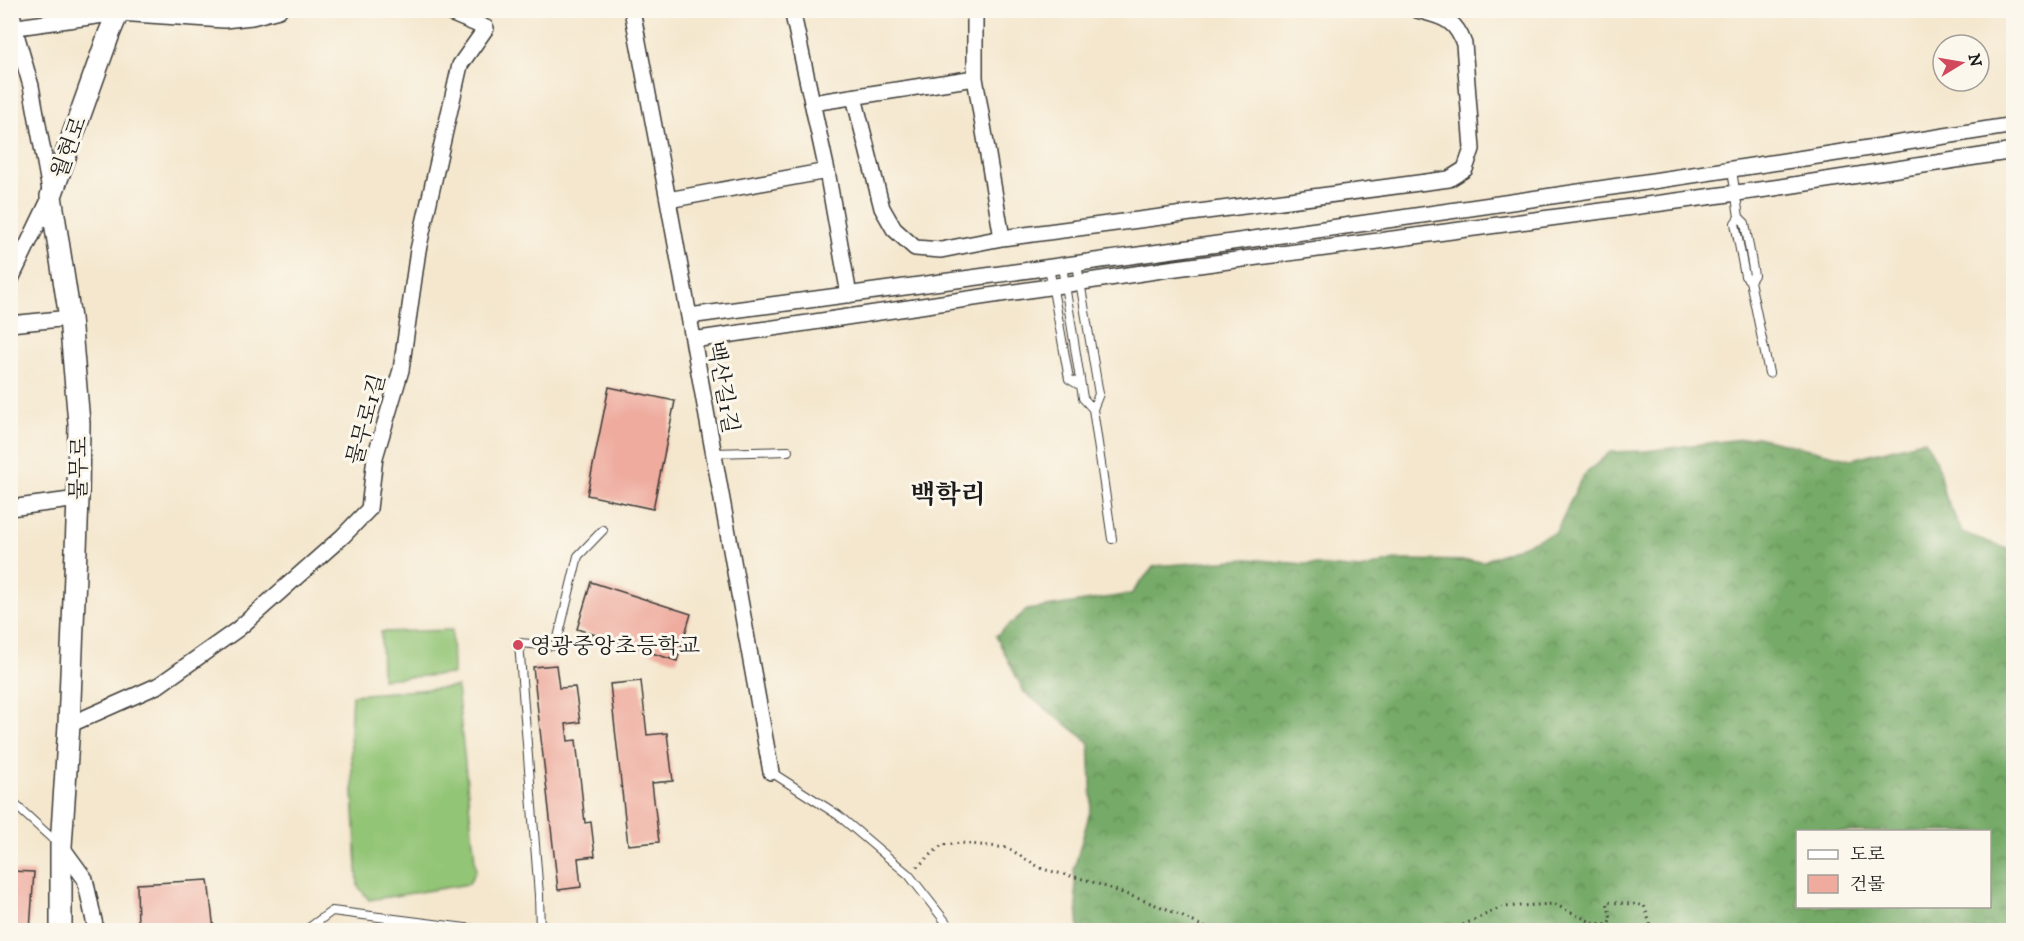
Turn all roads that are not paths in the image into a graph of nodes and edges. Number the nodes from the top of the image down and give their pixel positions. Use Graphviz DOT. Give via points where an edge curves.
graph roads {
  1 [pos="12,10"];
  2 [pos="279,10"];
  3 [pos="443,10"];
  4 [pos="632,10"];
  5 [pos="792,10"];
  6 [pos="975,10"];
  7 [pos="1418,10"];
  8 [pos="118,12"];
  9 [pos="12,27"];
  10 [pos="975,78"];
  11 [pos="854,97"];
  12 [pos="812,104"];
  13 [pos="2013,125"];
  14 [pos="2013,151"];
  15 [pos="1732,170"];
  16 [pos="827,171"];
  17 [pos="1736,194"];
  18 [pos="51,196"];
  19 [pos="668,200"];
  20 [pos="1002,238"];
  21 [pos="1063,266"];
  22 [pos="10,281"];
  23 [pos="1065,285"];
  24 [pos="849,295"];
  25 [pos="689,316"];
  26 [pos="70,318"];
  27 [pos="10,324"];
  28 [pos="693,340"];
  29 [pos="1768,373"];
  30 [pos="1081,386"];
  31 [pos="1093,409"];
  32 [pos="788,450"];
  33 [pos="713,453"];
  34 [pos="78,499"];
  35 [pos="10,508"];
  36 [pos="603,530"];
  37 [pos="1113,539"];
  38 [pos="69,725"];
  39 [pos="771,772"];
  40 [pos="10,800"];
  41 [pos="61,846"];
  42 [pos="62,930"];
  43 [pos="96,930"];
  44 [pos="306,930"];
  45 [pos="481,930"];
  46 [pos="540,930"];
  47 [pos="952,930"];
  1 -- 9 [label="street, 물무로"];
  2 -- 8 [label="street" via="224,21"];
  3 -- 38 [label="street, 물무로1길" via="486,28 460,65 418,250 401,370 375,457 369,509 238,629 159,685"];
  4 -- 19 [label="street, 백산길1길"];
  5 -- 12 [label="street"];
  6 -- 10 [label="street"];
  7 -- 20 [label="street" via="1443,18 1459,30 1464,44 1472,149 1465,170 1449,179"];
  8 -- 9 [label="street"];
  8 -- 18 [label="main road, 월현로"];
  9 -- 18 [label="street, 물무로" via="31,86"];
  10 -- 11 [label="street"];
  10 -- 20 [label="street"];
  11 -- 12 [label="street"];
  11 -- 20 [label="street" via="882,208 894,229 915,248 940,250"];
  12 -- 16 [label="street"];
  13 -- 15 [label="street"];
  14 -- 17 [label="street"];
  15 -- 17 [label="lane"];
  15 -- 21 [label="street"];
  16 -- 19 [label="street"];
  16 -- 24 [label="street"];
  17 -- 23 [label="street"];
  17 -- 29 [label="lane" via="1739,217 1735,223"];
  18 -- 22 [label="street, 월현로"];
  18 -- 26 [label="main road, 물무로"];
  19 -- 25 [label="street, 백산길1길"];
  21 -- 23 [label="lane"];
  21 -- 23 [label="lane"];
  21 -- 23 [label="lane"];
  21 -- 24 [label="street"];
  23 -- 28 [label="street"];
  23 -- 30 [label="lane"];
  23 -- 30 [label="lane" via="1069,379"];
  23 -- 31 [label="lane" via="1099,394"];
  24 -- 25 [label="street"];
  25 -- 28 [label="street, 백산길1길"];
  26 -- 27 [label="street"];
  26 -- 34 [label="main road, 물무로" via="79,423"];
  28 -- 33 [label="street, 백산길1길"];
  30 -- 31 [label="lane" via="1083,398"];
  31 -- 37 [label="lane"];
  32 -- 33 [label="lane"];
  33 -- 39 [label="street, 백산길1길"];
  34 -- 35 [label="street"];
  34 -- 38 [label="main road, 물무로"];
  36 -- 46 [label="lane" via="578,556 556,646 519,643"];
  38 -- 41 [label="main road, 물무로"];
  39 -- 47 [label="lane" via="838,815 909,875"];
  40 -- 41 [label="lane"];
  41 -- 42 [label="main road, 물무로"];
  41 -- 43 [label="street" via="85,879"];
  44 -- 45 [label="lane" via="332,911"];
}
